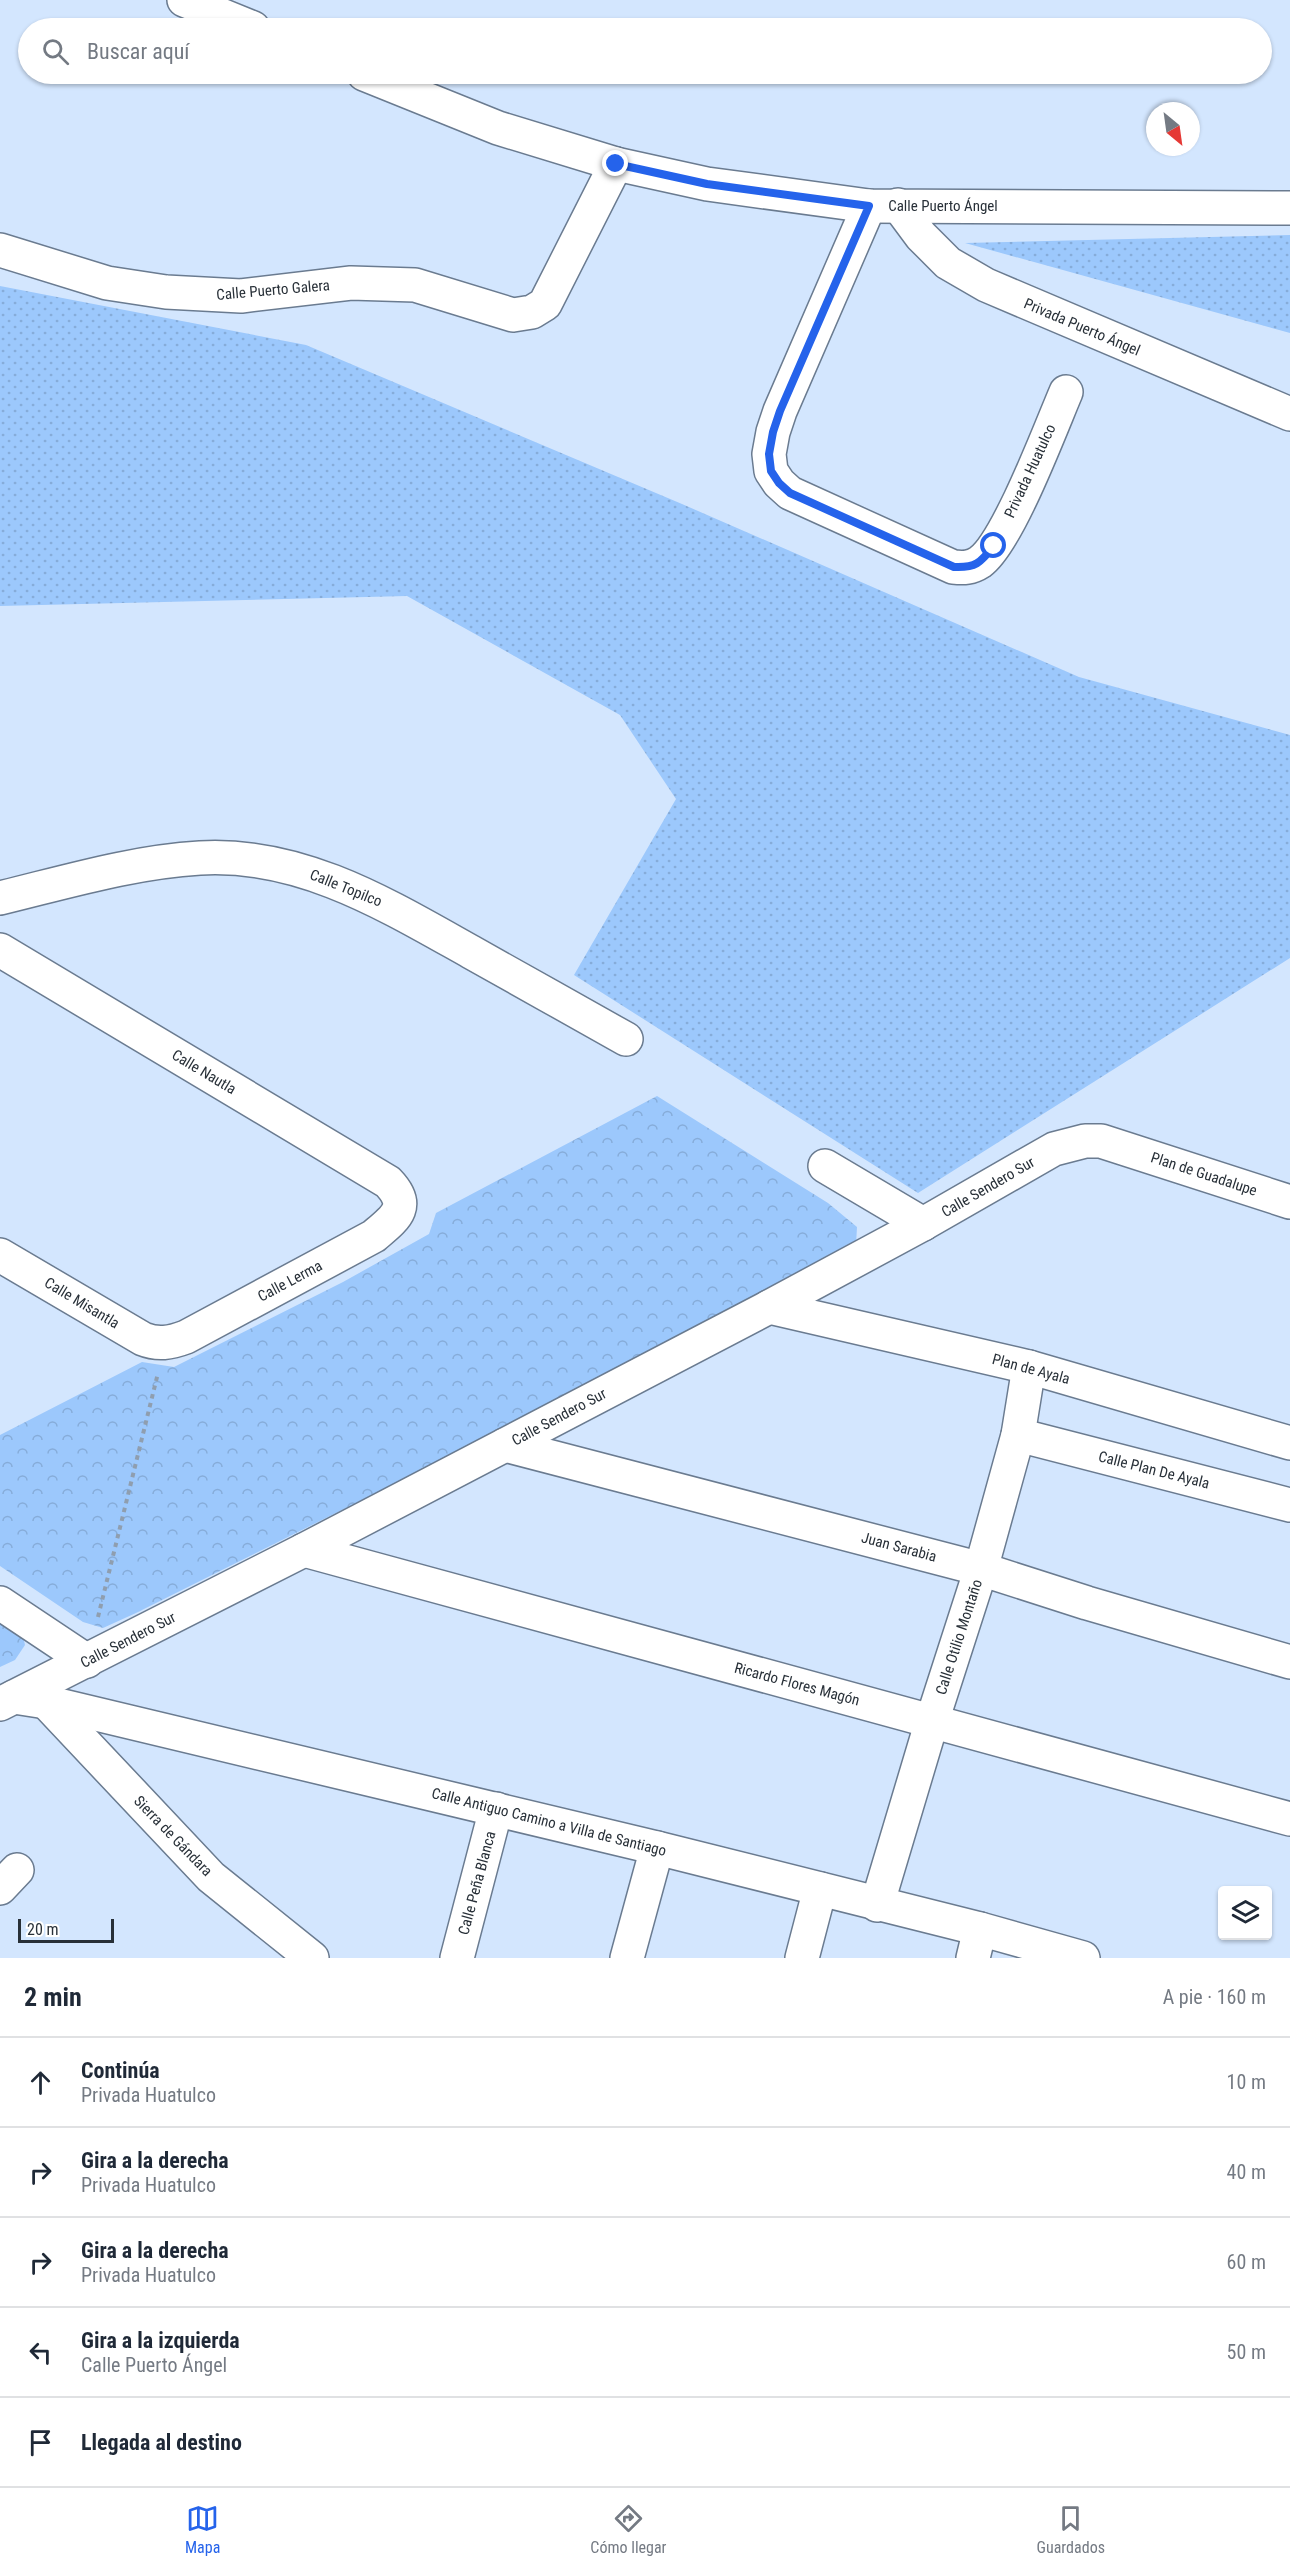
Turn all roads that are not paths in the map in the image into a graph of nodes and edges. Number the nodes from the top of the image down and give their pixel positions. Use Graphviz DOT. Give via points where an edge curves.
graph roads {
  1 [pos="184,0"];
  2 [pos="228,18"];
  3 [pos="389,84"];
  4 [pos="616,164"];
  5 [pos="883,206"];
  6 [pos="1290,208"];
  7 [pos="0,250"];
  8 [pos="1066,392"];
  9 [pos="1290,414"];
  10 [pos="0,898"];
  11 [pos="0,950"];
  12 [pos="626,1039"];
  13 [pos="1118,1146"];
  14 [pos="825,1166"];
  15 [pos="400,1202"];
  16 [pos="1290,1202"];
  17 [pos="923,1224"];
  18 [pos="0,1255"];
  19 [pos="769,1307"];
  20 [pos="166,1344"];
  21 [pos="1029,1367"];
  22 [pos="1018,1436"];
  23 [pos="1290,1443"];
  24 [pos="505,1445"];
  25 [pos="1290,1505"];
  26 [pos="304,1550"];
  27 [pos="981,1569"];
  28 [pos="0,1603"];
  29 [pos="87,1661"];
  30 [pos="1290,1662"];
  31 [pos="7,1700"];
  32 [pos="46,1702"];
  33 [pos="932,1721"];
  34 [pos="496,1809"];
  35 [pos="1290,1819"];
  36 [pos="657,1848"];
  37 [pos="820,1888"];
  38 [pos="877,1905"];
  39 [pos="977,1944"];
  40 [pos="312,1958"];
  41 [pos="458,1958"];
  42 [pos="627,1958"];
  43 [pos="802,1958"];
  44 [pos="1083,1958"];
  1 -- 2 [label="street"];
  3 -- 4 [label="street, Calle Puerto Ángel" via="498,128"];
  4 -- 5 [label="street, Calle Puerto Ángel" via="707,184"];
  4 -- 7 [label="street, Calle Puerto Galera" via="545,304 532,312 513,315 415,285 351,283 242,296 166,292 107,283"];
  5 -- 6 [label="street, Calle Puerto Ángel"];
  5 -- 8 [label="street, Privada Huatulco" via="780,411 769,454 771,471 779,483 790,493 954,567 969,568 982,561 994,546 1022,494"];
  5 -- 9 [label="street, Privada Puerto Ángel" via="948,263 986,285"];
  10 -- 12 [label="street, Calle Topilco" via="140,865 202,858 256,861 316,873 383,903"];
  11 -- 15 [label="street, Calle Nautla" via="388,1182 397,1191"];
  13 -- 16 [label="street, Plan de Guadalupe"];
  13 -- 17 [label="street, Calle Sendero Sur" via="1085,1141 1054,1149"];
  14 -- 17 [label="street"];
  15 -- 20 [label="street, Calle Lerma" via="398,1213 374,1236 186,1337"];
  17 -- 19 [label="street, Calle Sendero Sur"];
  18 -- 20 [label="street, Calle Misantla" via="142,1339"];
  19 -- 21 [label="street, Plan de Ayala"];
  19 -- 24 [label="street, Calle Sendero Sur"];
  21 -- 22 [label="street, Calle Otilio Montaño"];
  21 -- 23 [label="street, Plan de Ayala"];
  22 -- 25 [label="street, Calle Plan De Ayala"];
  22 -- 27 [label="street, Calle Otilio Montaño"];
  24 -- 26 [label="street, Calle Sendero Sur"];
  24 -- 27 [label="street, Juan Sarabia"];
  26 -- 29 [label="street, Calle Sendero Sur"];
  26 -- 33 [label="street, Ricardo Flores Magón"];
  27 -- 30 [label="street, Juan Sarabia"];
  27 -- 33 [label="street, Calle Otilio Montaño"];
  28 -- 29 [label="street"];
  29 -- 31 [label="street, Calle Sendero Sur"];
  31 -- 32 [label="street, Calle Antiguo Camino a Villa de Santiago"];
  32 -- 34 [label="street, Calle Antiguo Camino a Villa de Santiago"];
  32 -- 40 [label="street, Sierra de Gándara" via="211,1876"];
  33 -- 35 [label="street, Ricardo Flores Magón"];
  33 -- 38 [label="street, Calle Otilio Montaño"];
  34 -- 36 [label="street, Calle Antiguo Camino a Villa de Santiago"];
  34 -- 41 [label="street, Calle Peña Blanca"];
  36 -- 37 [label="street, Calle Antiguo Camino a Villa de Santiago"];
  36 -- 42 [label="street"];
  37 -- 38 [label="street, Calle Antiguo Camino a Villa de Santiago"];
  37 -- 43 [label="street"];
  38 -- 39 [label="street, Calle Antiguo Camino a Villa de Santiago"];
  39 -- 44 [label="street, Calle Antiguo Camino a Villa de Santiago"];
}
